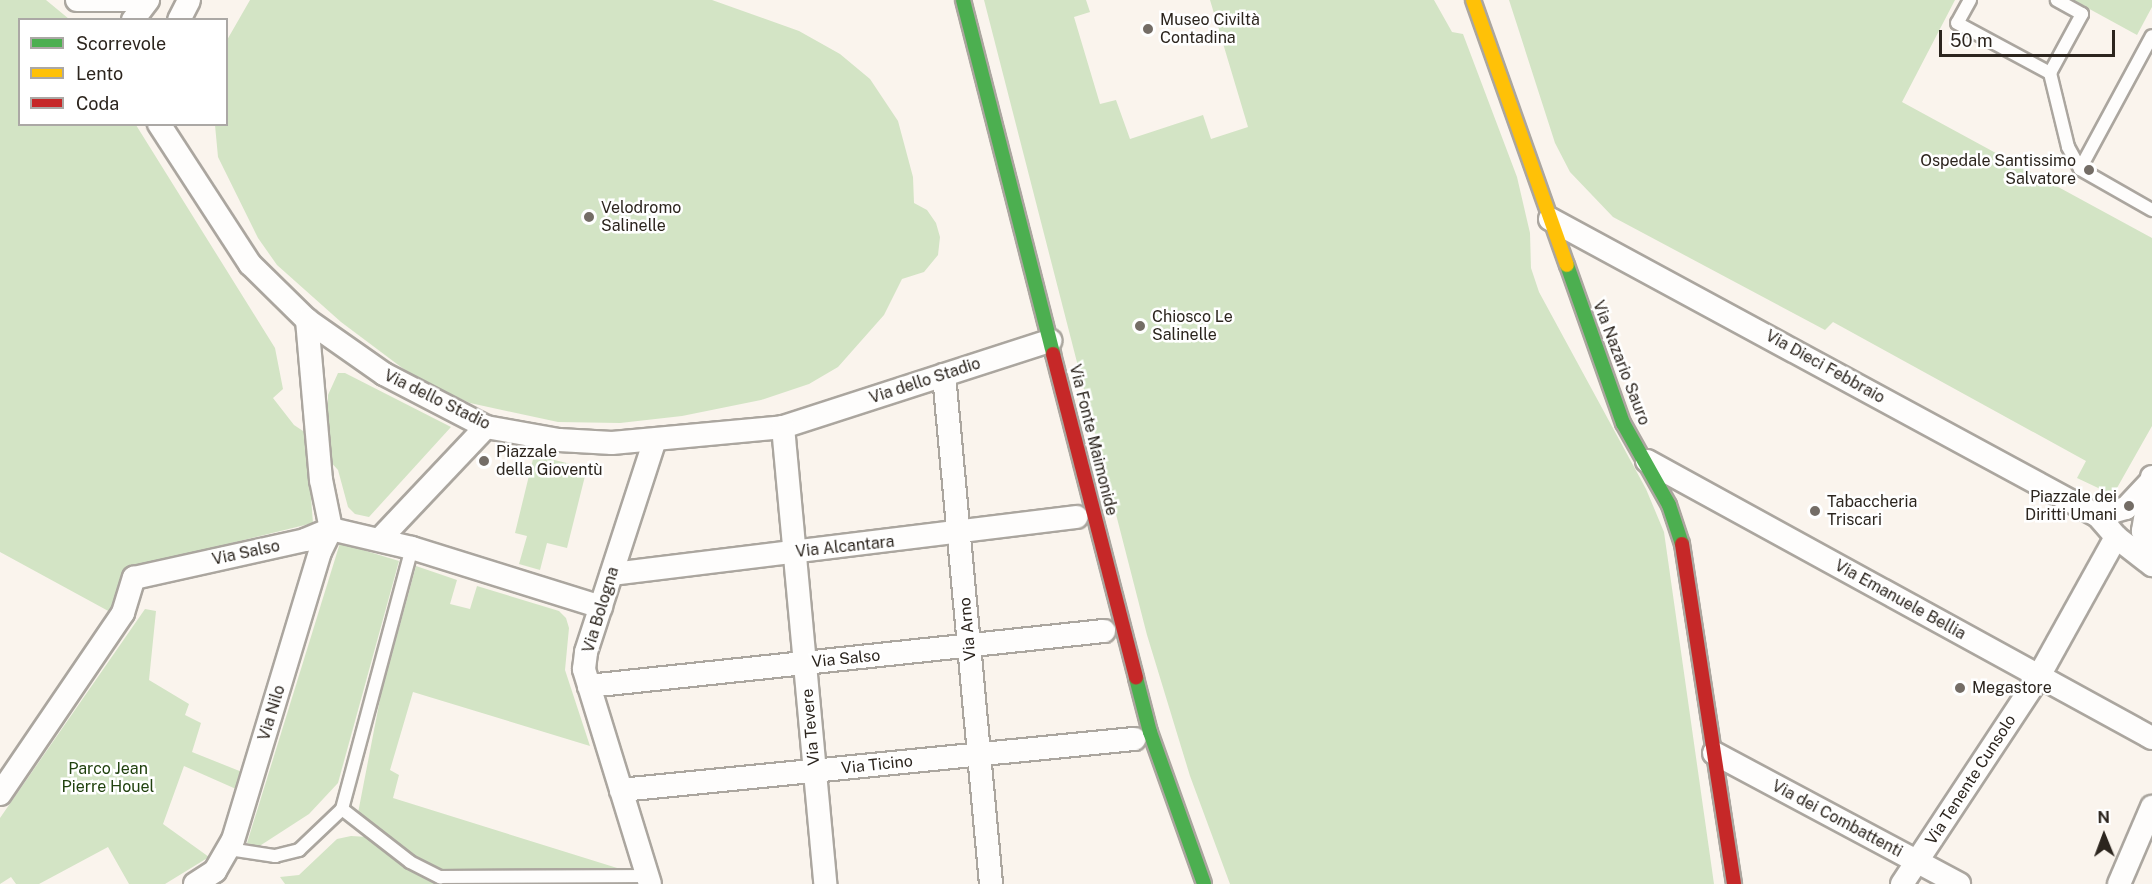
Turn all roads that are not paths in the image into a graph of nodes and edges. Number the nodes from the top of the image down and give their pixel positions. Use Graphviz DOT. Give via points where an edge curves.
graph roads {
  1 [pos="70,0"];
  2 [pos="77,0"];
  3 [pos="126,0"];
  4 [pos="148,0"];
  5 [pos="963,0"];
  6 [pos="1473,0"];
  7 [pos="1970,0"];
  8 [pos="2057,0"];
  9 [pos="84,18"];
  10 [pos="134,18"];
  11 [pos="2152,36"];
  12 [pos="2050,73"];
  13 [pos="160,126"];
  14 [pos="2080,169"];
  15 [pos="2152,210"];
  16 [pos="1550,219"];
  17 [pos="307,320"];
  18 [pos="1036,345"];
  19 [pos="944,375"];
  20 [pos="486,427"];
  21 [pos="783,427"];
  22 [pos="655,440"];
  23 [pos="1647,461"];
  24 [pos="2150,480"];
  25 [pos="2098,516"];
  26 [pos="1077,517"];
  27 [pos="331,530"];
  28 [pos="959,535"];
  29 [pos="2116,537"];
  30 [pos="380,539"];
  31 [pos="412,548"];
  32 [pos="795,553"];
  33 [pos="2152,556"];
  34 [pos="2152,565"];
  35 [pos="612,574"];
  36 [pos="601,607"];
  37 [pos="1104,631"];
  38 [pos="969,646"];
  39 [pos="805,663"];
  40 [pos="2039,676"];
  41 [pos="589,686"];
  42 [pos="2152,738"];
  43 [pos="1134,739"];
  44 [pos="1714,753"];
  45 [pos="979,755"];
  46 [pos="814,771"];
  47 [pos="621,790"];
  48 [pos="0,794"];
  49 [pos="2152,807"];
  50 [pos="342,809"];
  51 [pos="229,849"];
  52 [pos="1917,862"];
  53 [pos="648,880"];
  54 [pos="195,884"];
  55 [pos="825,884"];
  56 [pos="991,884"];
  57 [pos="1204,884"];
  58 [pos="1734,884"];
  59 [pos="1902,884"];
  60 [pos="1959,884"];
  61 [pos="2119,884"];
  1 -- 9 [label="street"];
  2 -- 3 [label="street"];
  4 -- 10 [label="street"];
  5 -- 18 [label="street, Via Fonte Maimonide"];
  6 -- 16 [label="street, Via Nazario Sauro"];
  7 -- 12 [label="lane" via="1957,23"];
  8 -- 12 [label="lane" via="2082,14"];
  11 -- 14 [label="lane"];
  12 -- 14 [label="lane" via="2068,147"];
  13 -- 17 [label="street, Via dello Stadio" via="250,264"];
  14 -- 15 [label="lane"];
  16 -- 23 [label="street, Via Nazario Sauro" via="1623,423"];
  16 -- 25 [label="street, Via Dieci Febbraio"];
  17 -- 20 [label="street, Via dello Stadio" via="384,374"];
  17 -- 27 [label="street" via="321,480"];
  18 -- 19 [label="street, Via dello Stadio"];
  18 -- 57 [label="street, Via Fonte Maimonide" via="1150,732"];
  19 -- 21 [label="street, Via dello Stadio"];
  19 -- 28 [label="street, Via Arno"];
  20 -- 22 [label="street, Via dello Stadio" via="559,440"];
  20 -- 30 [label="street"];
  21 -- 22 [label="street, Via dello Stadio"];
  21 -- 32 [label="street, Via Tevere"];
  22 -- 35 [label="street, Via Bologna"];
  23 -- 40 [label="street, Via Emanuele Bellia"];
  23 -- 44 [label="street, Via Nazario Sauro" via="1669,505 1683,546"];
  24 -- 25 [label="street" via="2126,508"];
  24 -- 33 [label="street" via="2143,531"];
  25 -- 29 [label="street"];
  26 -- 28 [label="street, Via Alcantara"];
  27 -- 30 [label="street"];
  27 -- 48 [label="street, Via Salso" via="305,540 134,578 123,613"];
  27 -- 51 [label="street, Via Nilo" via="320,552"];
  28 -- 32 [label="street, Via Alcantara"];
  28 -- 38 [label="street, Via Arno"];
  29 -- 34 [label="street"];
  29 -- 40 [label="street, Via Tenente Cunsolo"];
  30 -- 31 [label="street"];
  31 -- 36 [label="street"];
  31 -- 50 [label="lane"];
  32 -- 35 [label="street, Via Alcantara"];
  32 -- 39 [label="street, Via Tevere"];
  35 -- 36 [label="street, Via Bologna"];
  36 -- 41 [label="street, Via Bologna" via="586,652 584,669"];
  37 -- 38 [label="street, Via Salso"];
  38 -- 39 [label="street, Via Salso"];
  38 -- 45 [label="street, Via Arno"];
  39 -- 41 [label="street, Via Salso"];
  39 -- 46 [label="street, Via Tevere"];
  40 -- 42 [label="street, Via Emanuele Bellia"];
  40 -- 52 [label="street, Via Tenente Cunsolo"];
  41 -- 47 [label="street, Via Bologna"];
  43 -- 45 [label="street, Via Ticino"];
  44 -- 52 [label="street, Via dei Combattenti"];
  44 -- 58 [label="street, Via Nazario Sauro"];
  45 -- 46 [label="street, Via Ticino"];
  45 -- 56 [label="street, Via Arno"];
  46 -- 47 [label="street, Via Ticino"];
  46 -- 55 [label="street, Via Tevere"];
  47 -- 53 [label="street, Via Bologna"];
  49 -- 61 [label="street"];
  50 -- 51 [label="lane" via="299,850 275,856"];
  50 -- 53 [label="lane" via="410,862 440,877"];
  51 -- 54 [label="street, Via Nilo" via="215,871"];
  52 -- 59 [label="street, Via Tenente Cunsolo"];
  52 -- 60 [label="street, Via dei Combattenti"];
}
